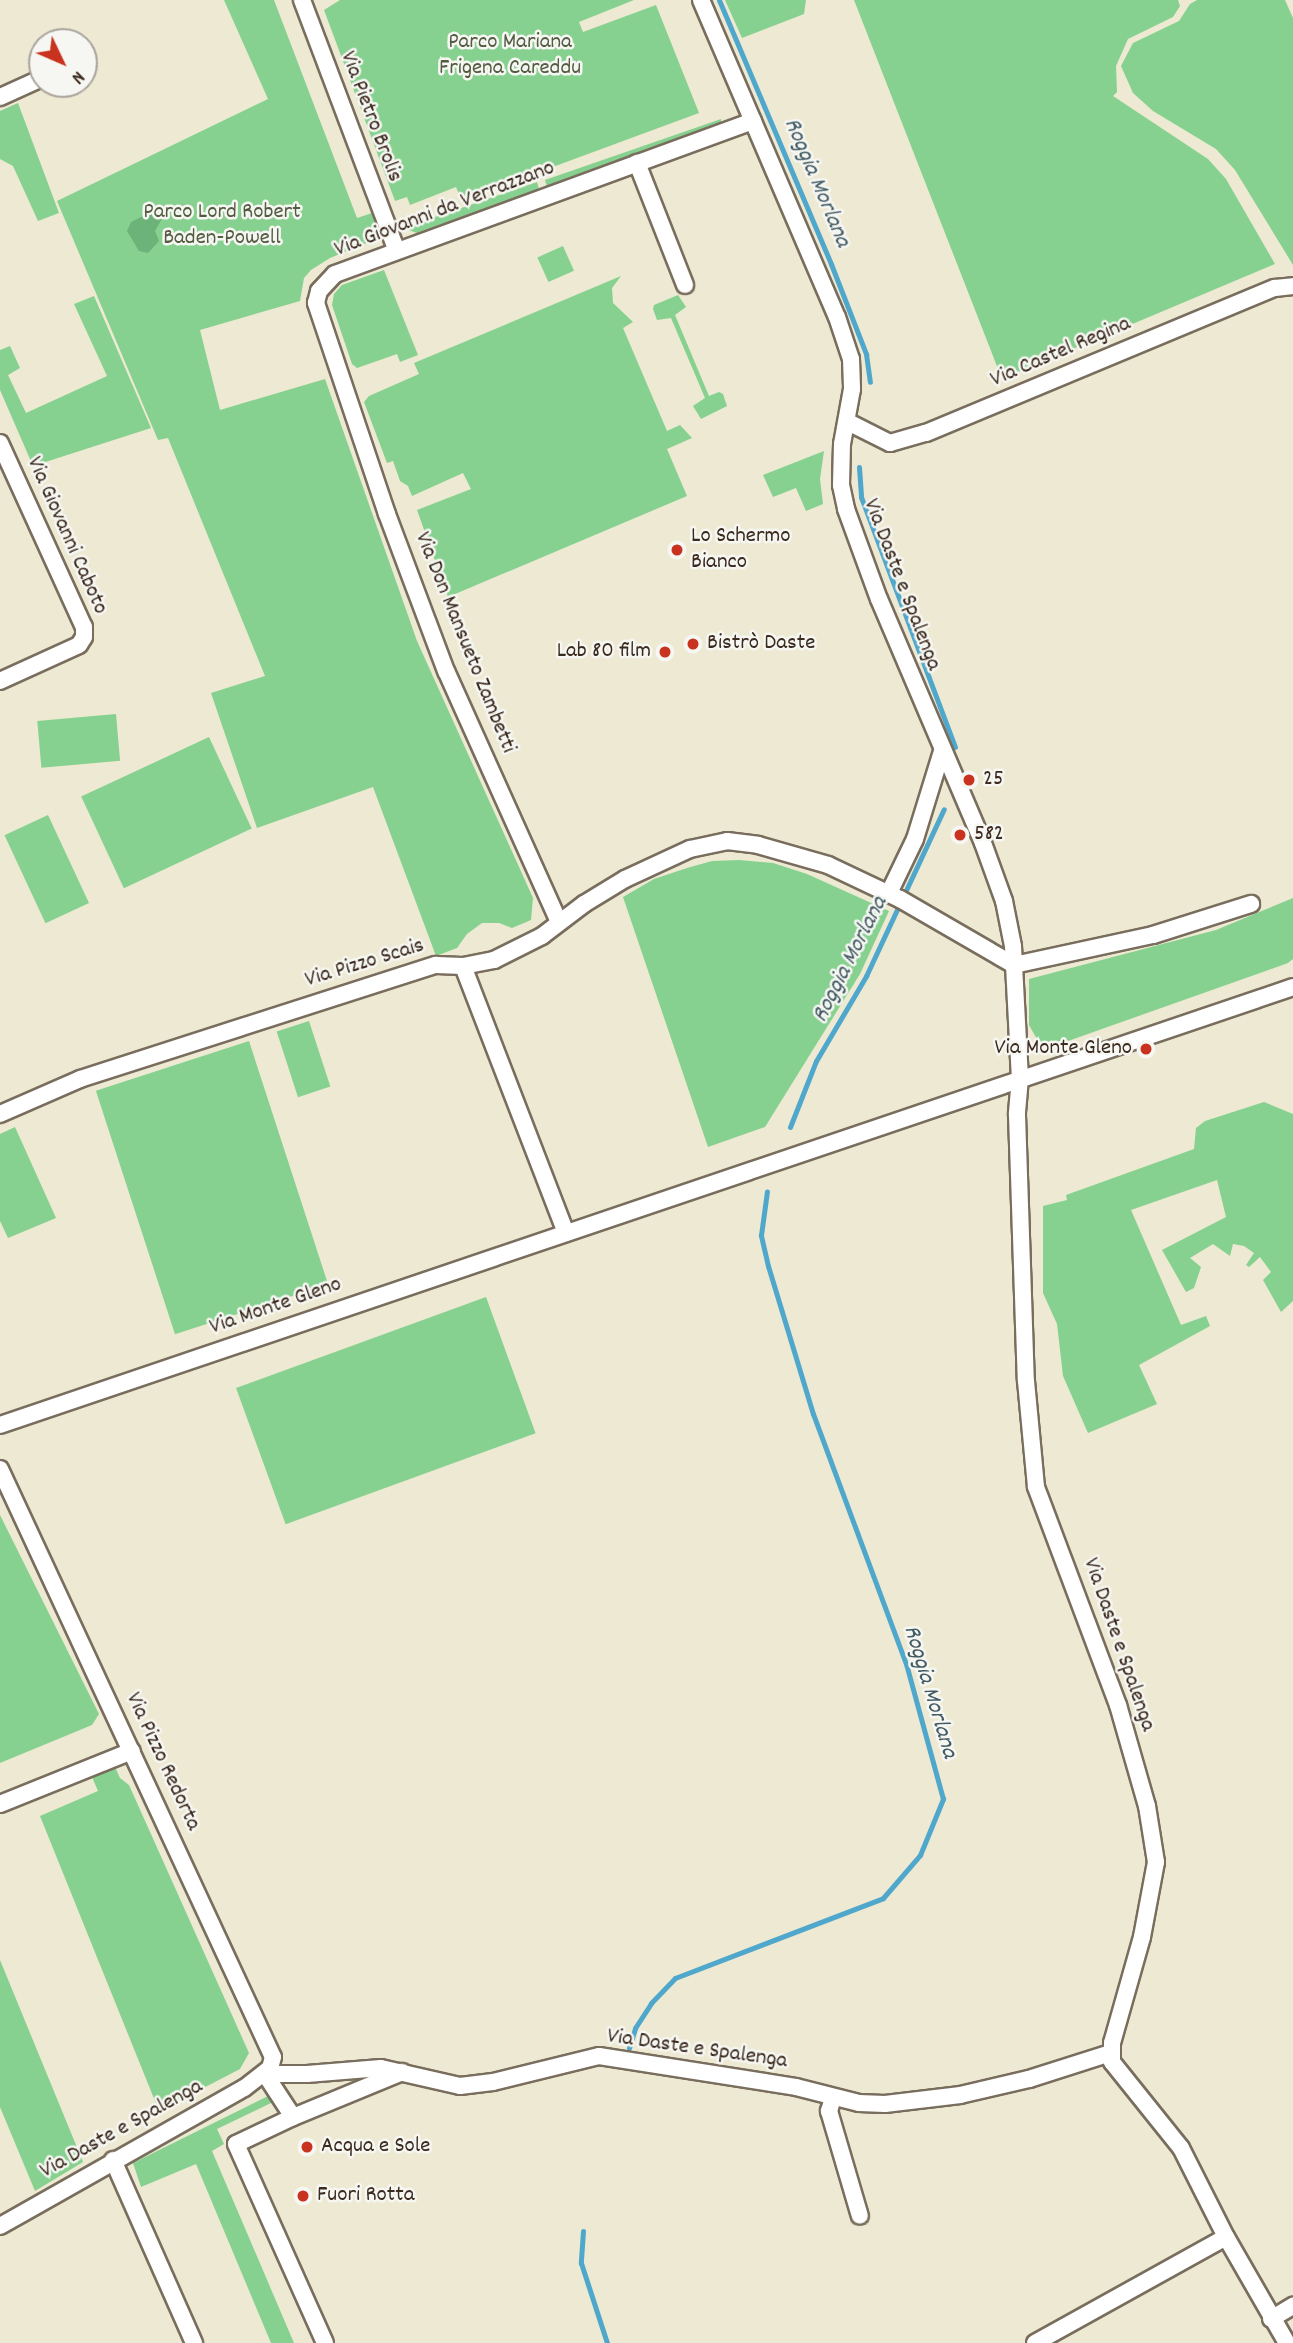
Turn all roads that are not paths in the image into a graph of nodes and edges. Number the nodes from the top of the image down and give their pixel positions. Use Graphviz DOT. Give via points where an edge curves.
graph roads {
  1 [pos="302,0"];
  2 [pos="701,0"];
  3 [pos="28,84"];
  4 [pos="0,97"];
  5 [pos="752,121"];
  6 [pos="637,163"];
  7 [pos="396,249"];
  8 [pos="685,285"];
  9 [pos="1293,286"];
  10 [pos="339,377"];
  11 [pos="848,422"];
  12 [pos="0,443"];
  13 [pos="7,478"];
  14 [pos="0,681"];
  15 [pos="942,751"];
  16 [pos="894,896"];
  17 [pos="1251,904"];
  18 [pos="559,922"];
  19 [pos="1013,965"];
  20 [pos="463,966"];
  21 [pos="1293,987"];
  22 [pos="1020,1079"];
  23 [pos="0,1114"];
  24 [pos="566,1233"];
  25 [pos="0,1425"];
  26 [pos="0,1468"];
  27 [pos="132,1751"];
  28 [pos="0,1804"];
  29 [pos="1111,2053"];
  30 [pos="402,2072"];
  31 [pos="265,2074"];
  32 [pos="833,2098"];
  33 [pos="293,2117"];
  34 [pos="113,2160"];
  35 [pos="860,2216"];
  36 [pos="0,2225"];
  37 [pos="1226,2237"];
  38 [pos="1293,2306"];
  39 [pos="1271,2319"];
  40 [pos="194,2343"];
  41 [pos="325,2343"];
  42 [pos="1035,2343"];
  43 [pos="1287,2343"];
  1 -- 7 [label="street, Via Pietro Brolis"];
  2 -- 5 [label="street, Via Daste e Spalenga"];
  3 -- 4 [label="street"];
  5 -- 6 [label="street, Via Giovanni da Verrazzano"];
  5 -- 11 [label="street, Via Daste e Spalenga" via="851,359"];
  6 -- 7 [label="street, Via Giovanni da Verrazzano"];
  6 -- 8 [label="street"];
  7 -- 10 [label="street, Via Giovanni da Verrazzano" via="335,274 319,291 316,303"];
  9 -- 11 [label="street, Via Castel Regina" via="1275,288 926,433 890,443"];
  10 -- 18 [label="street, Via Don Mansueto Zambetti" via="446,671"];
  11 -- 15 [label="street, Via Daste e Spalenga" via="842,444 841,485 846,509"];
  12 -- 13 [label="street, Via Giovanni Caboto"];
  13 -- 14 [label="street, Via Giovanni Caboto" via="78,614 84,637 79,645"];
  15 -- 16 [label="street"];
  15 -- 19 [label="street, Via Daste e Spalenga" via="1004,901"];
  16 -- 18 [label="street, Via Pizzo Scais" via="828,865 727,841 667,858"];
  16 -- 19 [label="street"];
  17 -- 19 [label="street" via="1153,935"];
  18 -- 20 [label="street, Via Pizzo Scais" via="494,960"];
  19 -- 22 [label="street, Via Daste e Spalenga"];
  20 -- 23 [label="street, Via Pizzo Scais" via="436,965 243,1026 80,1079"];
  20 -- 24 [label="street"];
  21 -- 22 [label="street, Via Monte Gleno"];
  22 -- 24 [label="street, Via Monte Gleno"];
  22 -- 29 [label="street, Via Daste e Spalenga" via="1017,1115 1026,1381 1035,1487 1118,1705 1147,1807 1156,1862 1152,1897"];
  24 -- 25 [label="street, Via Monte Gleno"];
  26 -- 27 [label="street, Via Pizzo Redorta"];
  27 -- 28 [label="street"];
  27 -- 31 [label="street, Via Pizzo Redorta" via="271,2050 273,2063"];
  29 -- 32 [label="street, Via Daste e Spalenga" via="1029,2080 960,2095 885,2104"];
  29 -- 37 [label="street" via="1112,2062 1181,2148"];
  30 -- 31 [label="street, Via Daste e Spalenga" via="381,2068"];
  30 -- 32 [label="street, Via Daste e Spalenga" via="460,2086 599,2056 796,2087"];
  30 -- 33 [label="street"];
  31 -- 33 [label="street"];
  31 -- 34 [label="street, Via Daste e Spalenga"];
  32 -- 35 [label="street" via="829,2111"];
  33 -- 41 [label="street" via="236,2144"];
  34 -- 36 [label="street, Via Daste e Spalenga"];
  34 -- 40 [label="street"];
  37 -- 39 [label="street"];
  37 -- 42 [label="street"];
  38 -- 39 [label="street"];
  39 -- 43 [label="street"];
}
